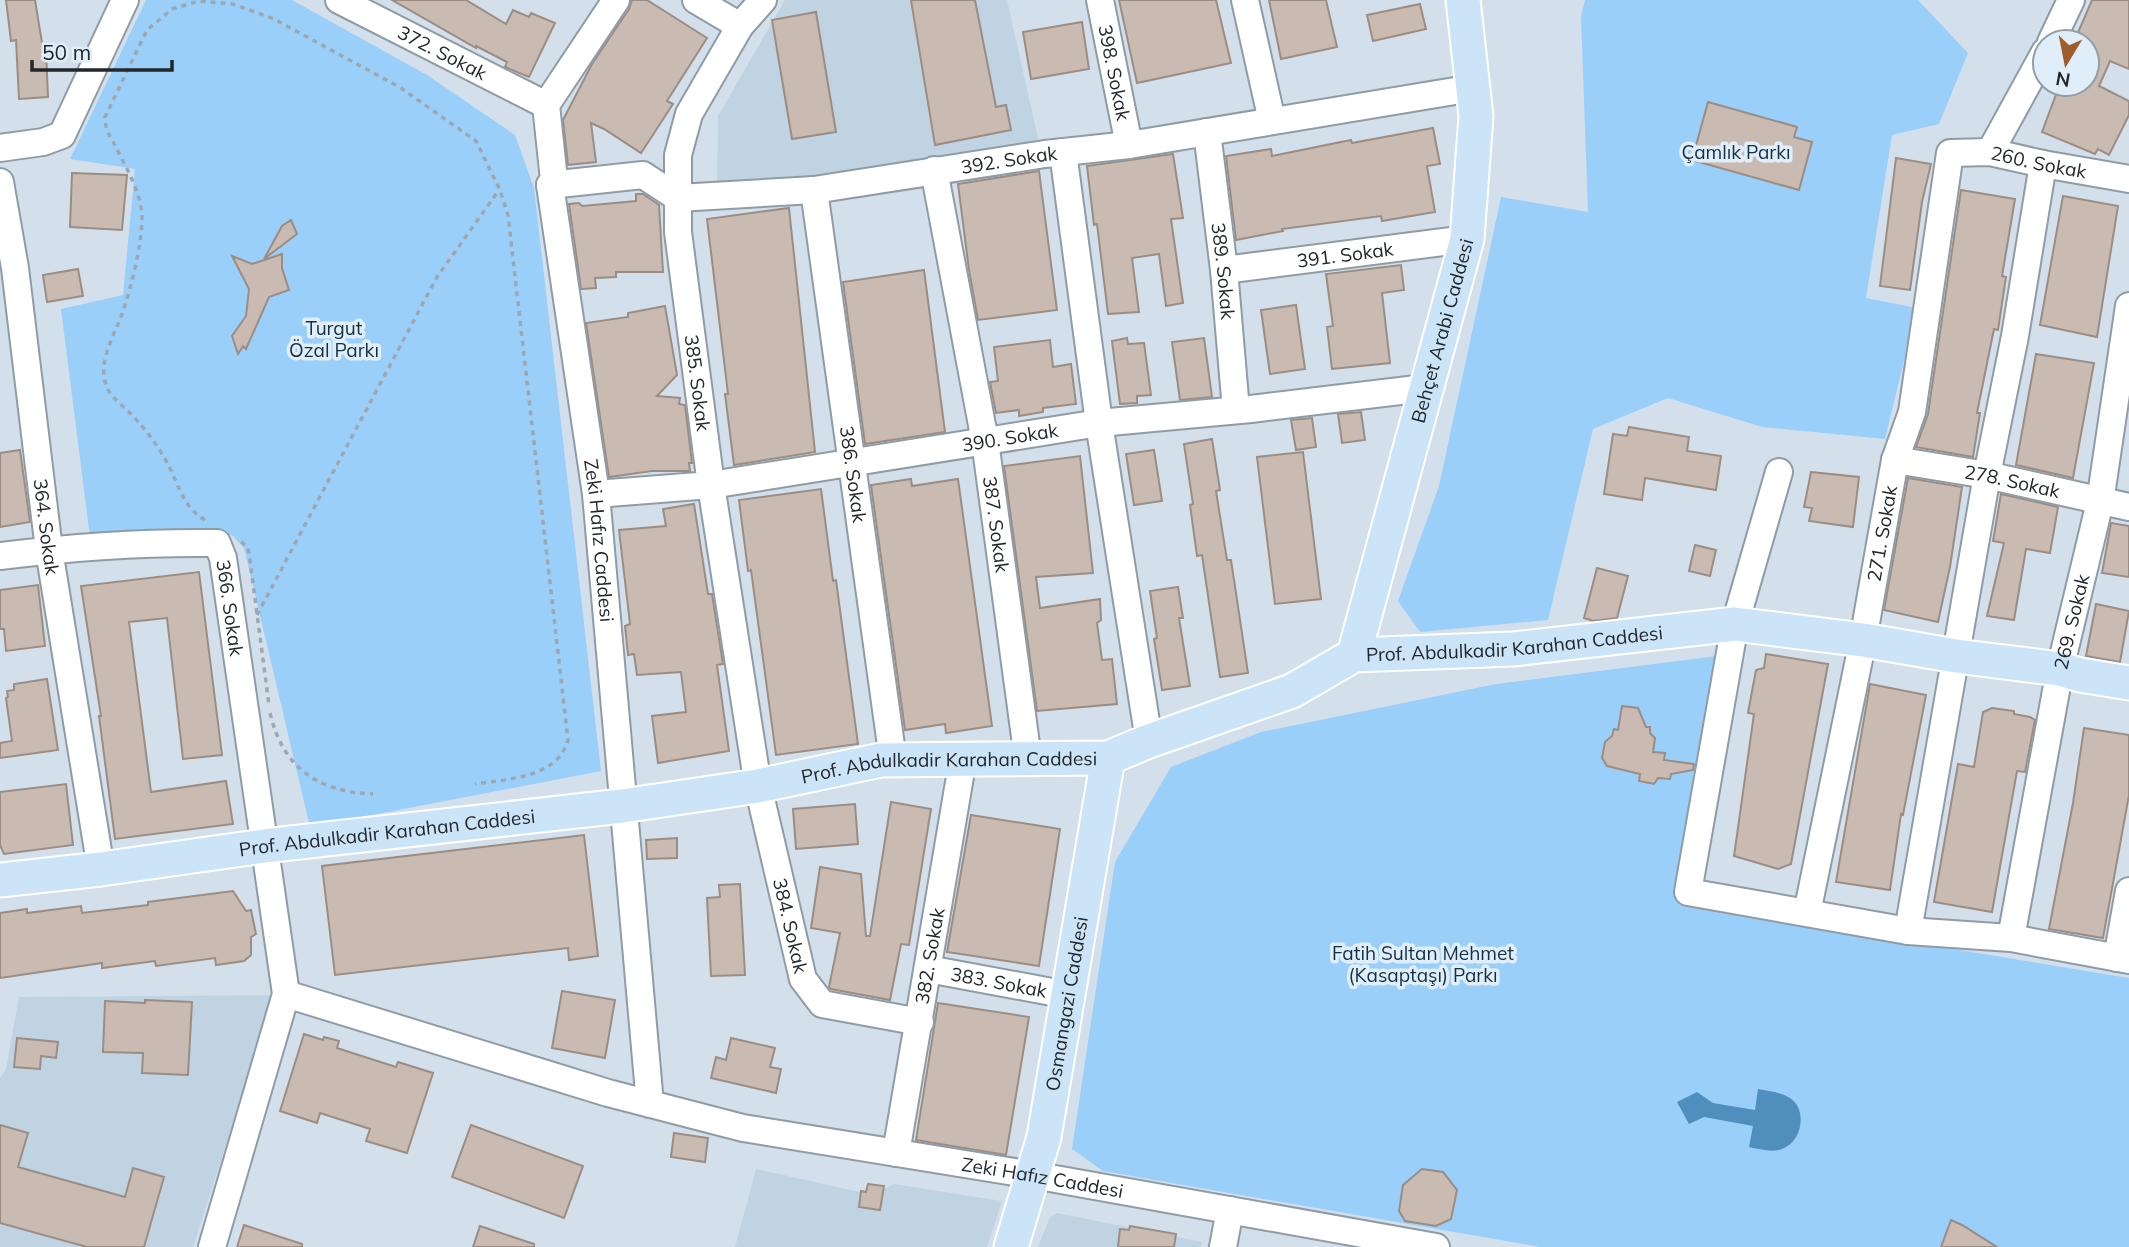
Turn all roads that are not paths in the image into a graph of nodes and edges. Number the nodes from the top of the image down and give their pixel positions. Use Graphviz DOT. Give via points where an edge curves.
graph roads {
  1 [pos="125,0"];
  2 [pos="339,0"];
  3 [pos="616,0"];
  4 [pos="696,0"];
  5 [pos="763,0"];
  6 [pos="1100,0"];
  7 [pos="1245,0"];
  8 [pos="1463,0"];
  9 [pos="2071,0"];
  10 [pos="740,26"];
  11 [pos="2058,28"];
  12 [pos="2031,77"];
  13 [pos="1473,88"];
  14 [pos="546,105"];
  15 [pos="1272,121"];
  16 [pos="1207,132"];
  17 [pos="1129,145"];
  18 [pos="0,148"];
  19 [pos="1063,152"];
  20 [pos="1990,152"];
  21 [pos="1950,153"];
  22 [pos="2043,164"];
  23 [pos="934,170"];
  24 [pos="2129,179"];
  25 [pos="0,182"];
  26 [pos="550,185"];
  27 [pos="814,190"];
  28 [pos="678,198"];
  29 [pos="1466,239"];
  30 [pos="7,269"];
  31 [pos="1224,271"];
  32 [pos="2129,306"];
  33 [pos="1426,388"];
  34 [pos="1236,410"];
  35 [pos="1100,423"];
  36 [pos="985,441"];
  37 [pos="1895,460"];
  38 [pos="853,464"];
  39 [pos="1779,472"];
  40 [pos="1987,475"];
  41 [pos="711,485"];
  42 [pos="596,494"];
  43 [pos="2099,502"];
  44 [pos="2129,507"];
  45 [pos="49,550"];
  46 [pos="0,556"];
  47 [pos="1735,624"];
  48 [pos="1863,640"];
  49 [pos="1353,655"];
  50 [pos="1956,656"];
  51 [pos="2060,669"];
  52 [pos="2129,683"];
  53 [pos="1149,741"];
  54 [pos="1028,758"];
  55 [pos="1108,758"];
  56 [pos="963,759"];
  57 [pos="893,760"];
  58 [pos="758,786"];
  59 [pos="622,806"];
  60 [pos="264,846"];
  61 [pos="101,869"];
  62 [pos="0,880"];
  63 [pos="2129,891"];
  64 [pos="1807,912"];
  65 [pos="1908,931"];
  66 [pos="2011,938"];
  67 [pos="2123,959"];
  68 [pos="928,969"];
  69 [pos="286,994"];
  70 [pos="1068,995"];
  71 [pos="920,1022"];
  72 [pos="650,1104"];
  73 [pos="896,1153"];
  74 [pos="1033,1175"];
  75 [pos="1230,1210"];
  76 [pos="212,1247"];
  77 [pos="1011,1247"];
  78 [pos="1223,1247"];
  79 [pos="1436,1247"];
  1 -- 18 [label="street" via="62,135"];
  2 -- 14 [label="street, 372. Sokak"];
  3 -- 14 [label="street"];
  4 -- 10 [label="street"];
  5 -- 10 [label="street, 385. Sokak"];
  6 -- 17 [label="street, 398. Sokak"];
  7 -- 15 [label="street"];
  8 -- 13 [label="main road, Behçet Arabi Caddesi"];
  9 -- 11 [label="street"];
  10 -- 28 [label="street, 385. Sokak" via="689,114 678,155"];
  12 -- 20 [label="street"];
  13 -- 15 [label="street, 392. Sokak"];
  13 -- 29 [label="main road, Behçet Arabi Caddesi" via="1476,116"];
  14 -- 26 [label="street, Zeki Hafız Caddesi" via="554,180"];
  15 -- 16 [label="street, 392. Sokak"];
  16 -- 17 [label="street, 392. Sokak"];
  16 -- 31 [label="street, 389. Sokak"];
  17 -- 19 [label="street, 392. Sokak"];
  19 -- 23 [label="street, 392. Sokak"];
  19 -- 35 [label="street"];
  20 -- 21 [label="street, 260. Sokak"];
  20 -- 22 [label="street, 260. Sokak"];
  21 -- 37 [label="street, 271. Sokak" via="1912,412"];
  22 -- 24 [label="street, 260. Sokak"];
  22 -- 40 [label="street"];
  23 -- 27 [label="street, 392. Sokak"];
  23 -- 36 [label="street, 387. Sokak"];
  25 -- 30 [label="street, 364. Sokak"];
  26 -- 28 [label="street" via="643,175"];
  26 -- 42 [label="street, Zeki Hafız Caddesi"];
  27 -- 28 [label="street, 392. Sokak"];
  27 -- 38 [label="street, 386. Sokak"];
  28 -- 41 [label="street, 385. Sokak" via="678,232"];
  29 -- 31 [label="street, 391. Sokak"];
  29 -- 33 [label="main road, Behçet Arabi Caddesi"];
  30 -- 45 [label="street, 364. Sokak"];
  31 -- 34 [label="street, 389. Sokak"];
  32 -- 43 [label="street, 269. Sokak"];
  33 -- 34 [label="street, 390. Sokak"];
  33 -- 49 [label="main road, Behçet Arabi Caddesi"];
  34 -- 35 [label="street, 390. Sokak"];
  35 -- 36 [label="street, 390. Sokak"];
  35 -- 53 [label="street"];
  36 -- 38 [label="street, 390. Sokak"];
  36 -- 54 [label="street, 387. Sokak"];
  37 -- 40 [label="street, 278. Sokak"];
  37 -- 48 [label="street, 271. Sokak"];
  38 -- 41 [label="street, 390. Sokak"];
  38 -- 57 [label="street, 386. Sokak"];
  39 -- 47 [label="street"];
  40 -- 43 [label="street, 278. Sokak"];
  40 -- 50 [label="street"];
  41 -- 42 [label="street, 390. Sokak"];
  41 -- 58 [label="street, 385. Sokak"];
  42 -- 59 [label="street, Zeki Hafız Caddesi"];
  43 -- 44 [label="street, 278. Sokak"];
  43 -- 51 [label="street, 269. Sokak"];
  45 -- 46 [label="street, 366. Sokak"];
  45 -- 60 [label="street, 366. Sokak" via="217,543 223,558"];
  45 -- 61 [label="street, 364. Sokak"];
  47 -- 48 [label="main road, Prof. Abdulkadir Karahan Caddesi"];
  47 -- 49 [label="main road, Prof. Abdulkadir Karahan Caddesi" via="1513,649"];
  47 -- 64 [label="street" via="1688,892"];
  48 -- 50 [label="main road, Prof. Abdulkadir Karahan Caddesi"];
  48 -- 64 [label="street, 271. Sokak"];
  49 -- 53 [label="main road, Prof. Abdulkadir Karahan Caddesi" via="1292,691"];
  50 -- 51 [label="main road, Prof. Abdulkadir Karahan Caddesi"];
  50 -- 65 [label="street"];
  51 -- 52 [label="main road, Prof. Abdulkadir Karahan Caddesi"];
  51 -- 66 [label="street, 269. Sokak"];
  53 -- 55 [label="main road, Prof. Abdulkadir Karahan Caddesi"];
  54 -- 55 [label="main road, Prof. Abdulkadir Karahan Caddesi"];
  54 -- 56 [label="main road, Prof. Abdulkadir Karahan Caddesi"];
  55 -- 70 [label="main road, Osmangazi Caddesi"];
  56 -- 57 [label="main road, Prof. Abdulkadir Karahan Caddesi"];
  56 -- 68 [label="street, 382. Sokak"];
  57 -- 58 [label="main road, Prof. Abdulkadir Karahan Caddesi"];
  58 -- 59 [label="main road, Prof. Abdulkadir Karahan Caddesi"];
  58 -- 71 [label="street, 384. Sokak" via="803,979 822,1004"];
  59 -- 60 [label="main road, Prof. Abdulkadir Karahan Caddesi"];
  59 -- 72 [label="street, Zeki Hafız Caddesi"];
  60 -- 61 [label="main road, Prof. Abdulkadir Karahan Caddesi"];
  60 -- 69 [label="street, 366. Sokak"];
  61 -- 62 [label="main road, Prof. Abdulkadir Karahan Caddesi"];
  63 -- 67 [label="street"];
  64 -- 65 [label="street"];
  65 -- 66 [label="street"];
  66 -- 67 [label="street"];
  68 -- 70 [label="street, 383. Sokak"];
  68 -- 71 [label="street, 382. Sokak"];
  69 -- 72 [label="street, Zeki Hafız Caddesi"];
  69 -- 76 [label="street"];
  70 -- 74 [label="main road, Osmangazi Caddesi" via="1044,1138"];
  71 -- 73 [label="street, 382. Sokak"];
  72 -- 73 [label="street, Zeki Hafız Caddesi" via="743,1128"];
  73 -- 74 [label="street, Zeki Hafız Caddesi"];
  74 -- 75 [label="street, Zeki Hafız Caddesi"];
  74 -- 77 [label="main road, Osmangazi Caddesi"];
  75 -- 78 [label="street"];
  75 -- 79 [label="street, Zeki Hafız Caddesi"];
}
